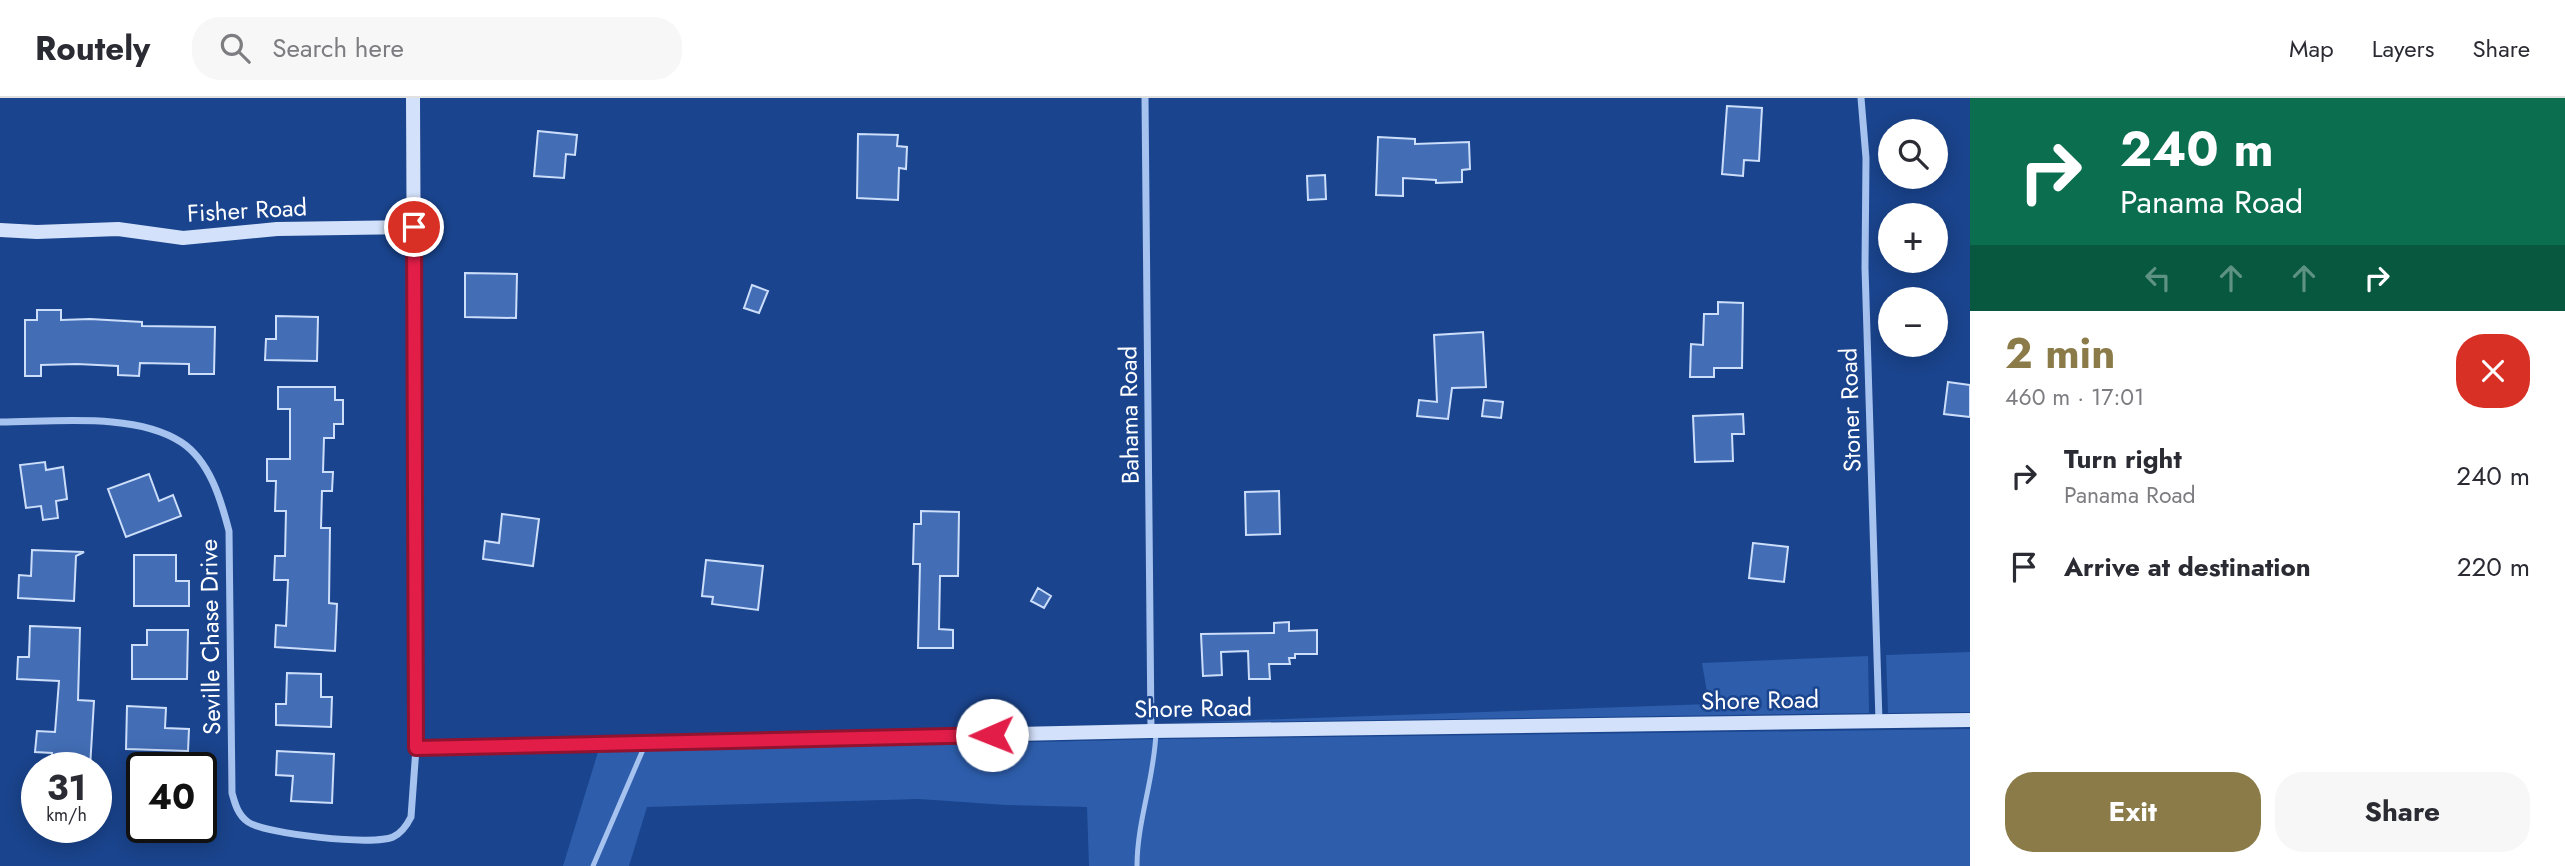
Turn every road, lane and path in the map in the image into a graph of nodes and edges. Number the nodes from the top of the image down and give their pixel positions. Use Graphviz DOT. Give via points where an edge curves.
graph roads {
  1 [pos="413,98"];
  2 [pos="1145,98"];
  3 [pos="1861,98"];
  4 [pos="414,227"];
  5 [pos="0,230"];
  6 [pos="0,422"];
  7 [pos="1970,720"];
  8 [pos="1879,722"];
  9 [pos="1153,731"];
  10 [pos="646,742"];
  11 [pos="416,748"];
  12 [pos="593,866"];
  13 [pos="1137,866"];
  1 -- 4 [label="street"];
  2 -- 9 [label="street, Bahama Road"];
  3 -- 8 [label="street, Stoner Road"];
  4 -- 5 [label="street, Fisher Road" via="277,229 183,238 118,229"];
  4 -- 11 [label="street"];
  6 -- 11 [label="street, Seville Chase Drive" via="137,426 183,443 205,468 221,499 229,531 232,793 246,821 271,832 377,841 395,837 411,817"];
  7 -- 8 [label="street, Shore Road"];
  8 -- 9 [label="street, Shore Road"];
  9 -- 10 [label="street, Shore Road"];
  9 -- 13 [label="lane" via="1155,756"];
  10 -- 11 [label="street, Shore Road"];
  10 -- 12 [label="lane"];
}
